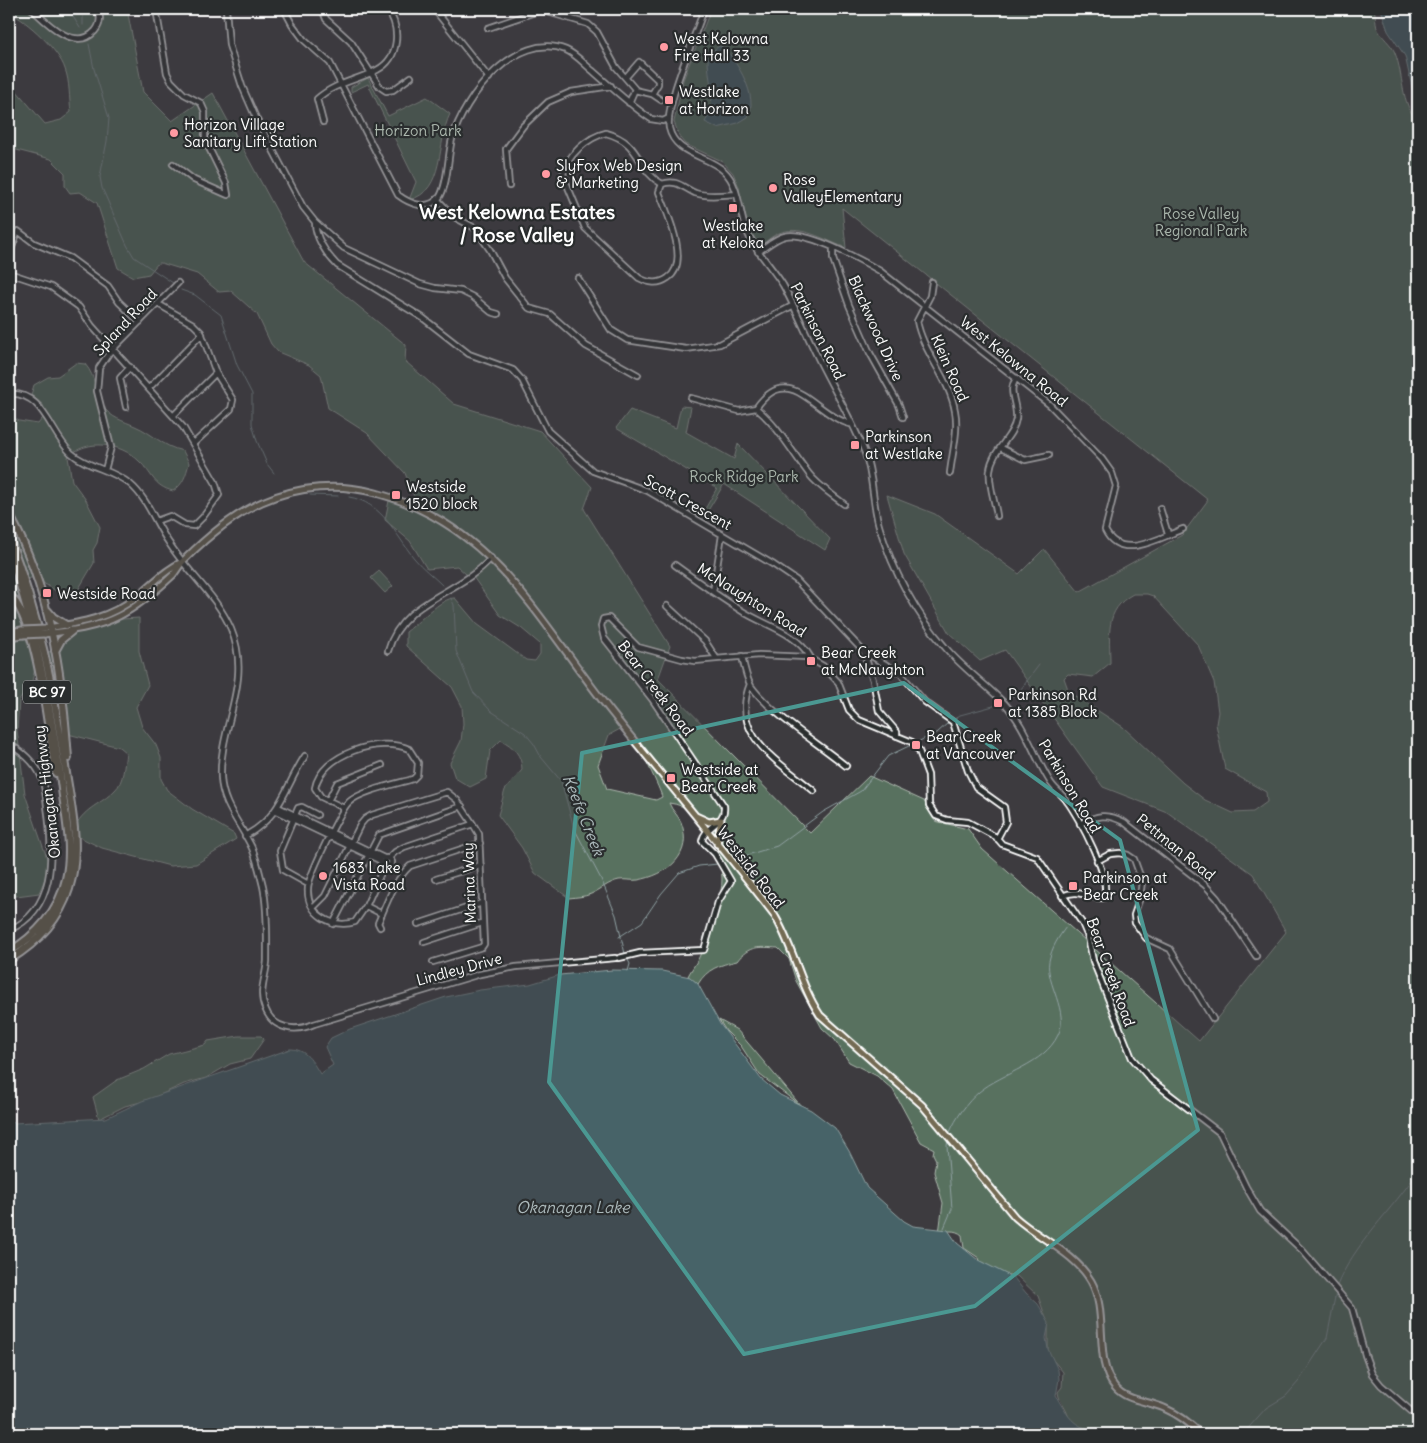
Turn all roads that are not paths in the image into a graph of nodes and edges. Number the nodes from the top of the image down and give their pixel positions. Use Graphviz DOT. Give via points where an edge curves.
graph roads {
  1 [pos="32,9"];
  2 [pos="98,9"];
  3 [pos="156,9"];
  4 [pos="226,9"];
  5 [pos="284,9"];
  6 [pos="324,9"];
  7 [pos="387,9"];
  8 [pos="392,9"];
  9 [pos="434,9"];
  10 [pos="542,9"];
  11 [pos="704,9"];
  12 [pos="395,18"];
  13 [pos="488,28"];
  14 [pos="370,72"];
  15 [pos="411,77"];
  16 [pos="626,77"];
  17 [pos="489,78"];
  18 [pos="341,84"];
  19 [pos="610,86"];
  20 [pos="635,90"];
  21 [pos="652,94"];
  22 [pos="662,100"];
  23 [pos="629,102"];
  24 [pos="669,118"];
  25 [pos="323,122"];
  26 [pos="172,164"];
  27 [pos="662,184"];
  28 [pos="509,186"];
  29 [pos="736,194"];
  30 [pos="437,199"];
  31 [pos="315,222"];
  32 [pos="833,248"];
  33 [pos="758,252"];
  34 [pos="9,255"];
  35 [pos="9,273"];
  36 [pos="578,278"];
  37 [pos="932,282"];
  38 [pos="178,283"];
  39 [pos="158,304"];
  40 [pos="792,306"];
  41 [pos="925,306"];
  42 [pos="498,314"];
  43 [pos="140,322"];
  44 [pos="202,334"];
  45 [pos="114,348"];
  46 [pos="130,367"];
  47 [pos="216,374"];
  48 [pos="638,375"];
  49 [pos="1017,378"];
  50 [pos="149,388"];
  51 [pos="9,394"];
  52 [pos="691,398"];
  53 [pos="126,407"];
  54 [pos="756,408"];
  55 [pos="173,416"];
  56 [pos="903,417"];
  57 [pos="850,424"];
  58 [pos="193,444"];
  59 [pos="1001,448"];
  60 [pos="1049,455"];
  61 [pos="105,470"];
  62 [pos="950,473"];
  63 [pos="844,504"];
  64 [pos="1160,508"];
  65 [pos="9,514"];
  66 [pos="996,516"];
  67 [pos="156,521"];
  68 [pos="1183,529"];
  69 [pos="1168,534"];
  70 [pos="722,535"];
  71 [pos="9,537"];
  72 [pos="9,551"];
  73 [pos="491,558"];
  74 [pos="182,562"];
  75 [pos="675,565"];
  76 [pos="714,592"];
  77 [pos="9,595"];
  78 [pos="45,605"];
  79 [pos="667,606"];
  80 [pos="66,625"];
  81 [pos="47,631"];
  82 [pos="72,631"];
  83 [pos="9,632"];
  84 [pos="22,633"];
  85 [pos="9,637"];
  86 [pos="55,651"];
  87 [pos="388,651"];
  88 [pos="863,651"];
  89 [pos="742,656"];
  90 [pos="716,658"];
  91 [pos="811,659"];
  92 [pos="750,684"];
  93 [pos="897,736"];
  94 [pos="9,744"];
  95 [pos="305,756"];
  96 [pos="382,765"];
  97 [pos="846,766"];
  98 [pos="814,790"];
  99 [pos="328,801"];
  100 [pos="462,806"];
  101 [pos="344,808"];
  102 [pos="277,809"];
  103 [pos="692,813"];
  104 [pos="317,815"];
  105 [pos="294,817"];
  106 [pos="69,818"];
  107 [pos="721,820"];
  108 [pos="473,824"];
  109 [pos="1080,824"];
  110 [pos="707,832"];
  111 [pos="331,835"];
  112 [pos="245,836"];
  113 [pos="997,839"];
  114 [pos="480,843"];
  115 [pos="717,844"];
  116 [pos="350,845"];
  117 [pos="368,853"];
  118 [pos="385,861"];
  119 [pos="1098,861"];
  120 [pos="481,865"];
  121 [pos="436,879"];
  122 [pos="308,884"];
  123 [pos="1062,896"];
  124 [pos="482,903"];
  125 [pos="366,906"];
  126 [pos="314,907"];
  127 [pos="382,914"];
  128 [pos="482,923"];
  129 [pos="333,924"];
  130 [pos="418,924"];
  131 [pos="380,927"];
  132 [pos="9,930"];
  133 [pos="424,942"];
  134 [pos="9,952"];
  135 [pos="1256,956"];
  136 [pos="9,960"];
  137 [pos="433,962"];
  138 [pos="1212,1019"];
  139 [pos="1418,1416"];
  140 [pos="1201,1434"];
  1 -- 2 [label="street" via="51,26 77,38 86,37 96,30 100,21"];
  3 -- 26 [label="street" via="167,73 184,94 201,103 205,112 205,140 226,183 228,196 194,180"];
  4 -- 31 [label="street" via="229,45 242,86 302,207"];
  5 -- 18 [label="street" via="304,40 330,63"];
  6 -- 14 [label="street" via="326,19 351,42"];
  7 -- 12 [label="street"];
  8 -- 12 [label="street"];
  9 -- 17 [label="street"];
  10 -- 13 [label="street"];
  10 -- 16 [label="street" via="588,24 597,32 616,67"];
  11 -- 24 [label="street"];
  12 -- 14 [label="street" via="397,40 394,51 377,70"];
  14 -- 15 [label="street" via="386,91 393,90"];
  14 -- 18 [label="street"];
  16 -- 20 [label="street"];
  16 -- 21 [label="street" via="639,62 658,80"];
  17 -- 19 [label="street" via="514,55 543,46 567,51"];
  17 -- 30 [label="street" via="458,123 443,191"];
  18 -- 25 [label="street" via="317,99"];
  18 -- 30 [label="street" via="398,195 415,205"];
  19 -- 23 [label="street"];
  19 -- 28 [label="street" via="559,95 536,111 506,150"];
  20 -- 21 [label="street"];
  20 -- 23 [label="street"];
  21 -- 22 [label="street"];
  23 -- 24 [label="street" via="651,119 663,121"];
  24 -- 29 [label="street, Parkinson Road" via="676,142 687,152 723,170"];
  27 -- 27 [label="street" via="659,192 678,249 679,265 661,283 639,278 585,228 563,175 565,166 580,149 595,136 606,133 626,140 652,178"];
  27 -- 29 [label="street" via="670,181 696,193"];
  29 -- 33 [label="street, Parkinson Road" via="745,226"];
  30 -- 48 [label="street" via="454,217 475,228 505,278 529,308 550,314 586,346"];
  31 -- 42 [label="street" via="344,248 420,284 461,291"];
  31 -- 70 [label="street, Scott Crescent" via="315,231 337,265 423,318 469,354 506,366 518,374 548,431 583,463 602,475 648,491"];
  32 -- 33 [label="street, West Kelowna Road" via="786,235"];
  32 -- 41 [label="street, West Kelowna Road" via="880,271"];
  32 -- 56 [label="street, Blackwood Drive" via="833,259 849,305"];
  33 -- 40 [label="street, Parkinson Road" via="783,286"];
  34 -- 43 [label="street" via="18,231 34,243 62,253 108,286"];
  35 -- 45 [label="street" via="58,291 78,307"];
  36 -- 40 [label="street" via="611,330 627,340 659,345 686,348 720,344"];
  37 -- 41 [label="street, Klein Road"];
  38 -- 39 [label="street, Spland Road"];
  39 -- 43 [label="street, Spland Road"];
  39 -- 44 [label="street" via="193,324"];
  40 -- 57 [label="street, Parkinson Road"];
  41 -- 49 [label="street, West Kelowna Road"];
  41 -- 62 [label="street, Klein Road" via="917,321 918,328 956,414"];
  43 -- 45 [label="street, Spland Road"];
  44 -- 47 [label="street"];
  44 -- 50 [label="street"];
  45 -- 46 [label="street"];
  45 -- 61 [label="street, Spland Road" via="102,363 97,382 111,447"];
  46 -- 50 [label="street"];
  46 -- 53 [label="street" via="120,378"];
  47 -- 55 [label="street"];
  47 -- 58 [label="street" via="233,405"];
  49 -- 59 [label="street" via="1012,391 1016,419"];
  49 -- 69 [label="street, West Kelowna Road" via="1064,417 1112,473 1116,486 1105,530 1111,541 1129,547"];
  50 -- 55 [label="street"];
  51 -- 61 [label="street, Lindley Drive" via="22,394 34,400 69,451 80,460"];
  52 -- 54 [label="street" via="739,411"];
  54 -- 57 [label="street" via="772,391 782,387 793,389 838,421"];
  54 -- 63 [label="street" via="796,454 810,476"];
  55 -- 58 [label="street"];
  57 -- 109 [label="street, Parkinson Road" via="865,454 882,535 895,568 919,612 945,648 1006,705 1050,782 1066,800"];
  58 -- 67 [label="street" via="216,482 219,494 197,524 185,526 167,516"];
  59 -- 60 [label="street" via="1025,460"];
  59 -- 66 [label="street" via="991,461 989,473"];
  61 -- 67 [label="street, Lindley Drive" via="133,486"];
  64 -- 69 [label="street"];
  65 -- 78 [label="highway" via="29,554"];
  67 -- 74 [label="street, Lindley Drive"];
  68 -- 69 [label="street, West Kelowna Road"];
  70 -- 76 [label="street"];
  70 -- 88 [label="street, Scott Crescent" via="796,580"];
  71 -- 106 [label="highway, Okanagan Highway / BC 97" via="50,669"];
  72 -- 106 [label="highway, Okanagan Highway / BC 97" via="45,680"];
  73 -- 74 [label="main road, Westside Road" via="458,530 418,507 369,491 334,487 294,492 262,502 230,520"];
  73 -- 87 [label="street" via="466,579 407,615 393,634"];
  73 -- 103 [label="main road, Westside Road" via="507,574 594,691"];
  74 -- 80 [label="main road, Westside Road" via="171,567 118,610"];
  74 -- 82 [label="main road, Westside Road" via="175,573 126,613 107,622"];
  74 -- 112 [label="street, Lindley Drive" via="222,610 235,642 238,688 221,775 226,802"];
  75 -- 76 [label="street, McNaughton Road"];
  76 -- 91 [label="street, McNaughton Road" via="780,630 805,649"];
  77 -- 106 [label="highway" via="27,627"];
  78 -- 80 [label="highway" via="53,617"];
  78 -- 81 [label="highway"];
  79 -- 90 [label="street" via="705,641"];
  80 -- 81 [label="main road, Westside Road"];
  81 -- 82 [label="main road, Westside Road"];
  81 -- 84 [label="main road, Westside Road, bridge"];
  81 -- 86 [label="highway"];
  82 -- 86 [label="highway"];
  83 -- 84 [label="main road, Westside Road"];
  84 -- 85 [label="main road, Westside Road"];
  86 -- 106 [label="highway" via="66,721"];
  88 -- 93 [label="street" via="879,711"];
  88 -- 113 [label="street, Scott Crescent" via="900,673 925,702 954,722 976,788 1004,807 1006,822"];
  89 -- 90 [label="street, Bear Creek Road"];
  89 -- 91 [label="street, Bear Creek Road" via="807,656"];
  89 -- 92 [label="street"];
  90 -- 107 [label="street, Bear Creek Road" via="695,661 646,650 625,637 609,618 603,619 604,638 652,698 724,806"];
  91 -- 93 [label="street, Bear Creek Road" via="838,682 849,710 859,720"];
  92 -- 97 [label="street" via="771,707"];
  92 -- 98 [label="street" via="745,709 754,736 768,754"];
  93 -- 113 [label="street, Bear Creek Road" via="912,742 920,751 928,776 932,812 941,819 968,822"];
  94 -- 132 [label="street" via="29,758 41,776 50,834 51,870 40,901 27,918"];
  95 -- 102 [label="street"];
  96 -- 99 [label="street" via="337,783"];
  99 -- 101 [label="street"];
  99 -- 101 [label="street" via="315,788 317,779 335,760 375,744 409,749 418,763 417,775 413,779 356,797"];
  100 -- 108 [label="street"];
  100 -- 116 [label="street" via="453,795 441,792 372,814 360,825"];
  100 -- 117 [label="street" via="385,831"];
  101 -- 111 [label="street"];
  102 -- 105 [label="street"];
  102 -- 112 [label="street" via="259,829"];
  103 -- 107 [label="main road" via="709,822"];
  103 -- 110 [label="main road, Westside Road"];
  104 -- 105 [label="street" via="302,807"];
  105 -- 111 [label="street"];
  105 -- 122 [label="street" via="280,851 281,865 286,874"];
  106 -- 134 [label="highway, Okanagan Highway / BC 97" via="68,865 60,896 40,928"];
  106 -- 136 [label="highway, Okanagan Highway / BC 97" via="74,864 62,908 41,936"];
  107 -- 110 [label="street"];
  107 -- 115 [label="main road"];
  108 -- 114 [label="street, Marina Way"];
  108 -- 118 [label="street, Marina Way" via="404,847"];
  109 -- 119 [label="street, Parkinson Road"];
  109 -- 135 [label="street, Pettman Road" via="1102,815 1124,822 1205,885"];
  110 -- 112 [label="street, Lindley Drive" via="702,842 715,854 731,881 718,902 704,950 640,953 480,974 301,1030 285,1028 275,1022 265,1009 262,992 267,962 263,889 252,848"];
  110 -- 115 [label="main road, Westside Road"];
  111 -- 116 [label="street"];
  111 -- 122 [label="street"];
  113 -- 123 [label="street, Bear Creek Road" via="1037,858"];
  114 -- 120 [label="street, Marina Way"];
  114 -- 127 [label="street" via="410,866"];
  115 -- 140 [label="main road, Westside Road" via="781,926 820,1015 922,1105 1015,1217 1071,1259 1090,1279 1101,1312 1106,1368 1116,1388 1127,1396 1176,1414"];
  116 -- 117 [label="street"];
  116 -- 126 [label="street" via="325,896"];
  117 -- 118 [label="street"];
  117 -- 129 [label="street"];
  118 -- 125 [label="street"];
  119 -- 123 [label="street, Parkinson Road" via="1106,880 1104,898 1096,899 1078,892"];
  119 -- 138 [label="street" via="1120,853 1134,859 1142,881 1134,923 1146,938 1170,949"];
  120 -- 121 [label="street"];
  120 -- 124 [label="street, Marina Way"];
  122 -- 126 [label="street" via="309,899"];
  123 -- 139 [label="street, Bear Creek Road" via="1076,912 1088,937 1093,961 1132,1058 1151,1080 1220,1132 1260,1211 1302,1250 1352,1308 1372,1374"];
  124 -- 128 [label="street, Marina Way"];
  124 -- 130 [label="street"];
  125 -- 127 [label="street"];
  125 -- 129 [label="street" via="355,922"];
  126 -- 129 [label="street" via="321,917"];
  127 -- 131 [label="street" via="378,923"];
  128 -- 133 [label="street"];
  128 -- 137 [label="street, Marina Way" via="484,944"];
}
